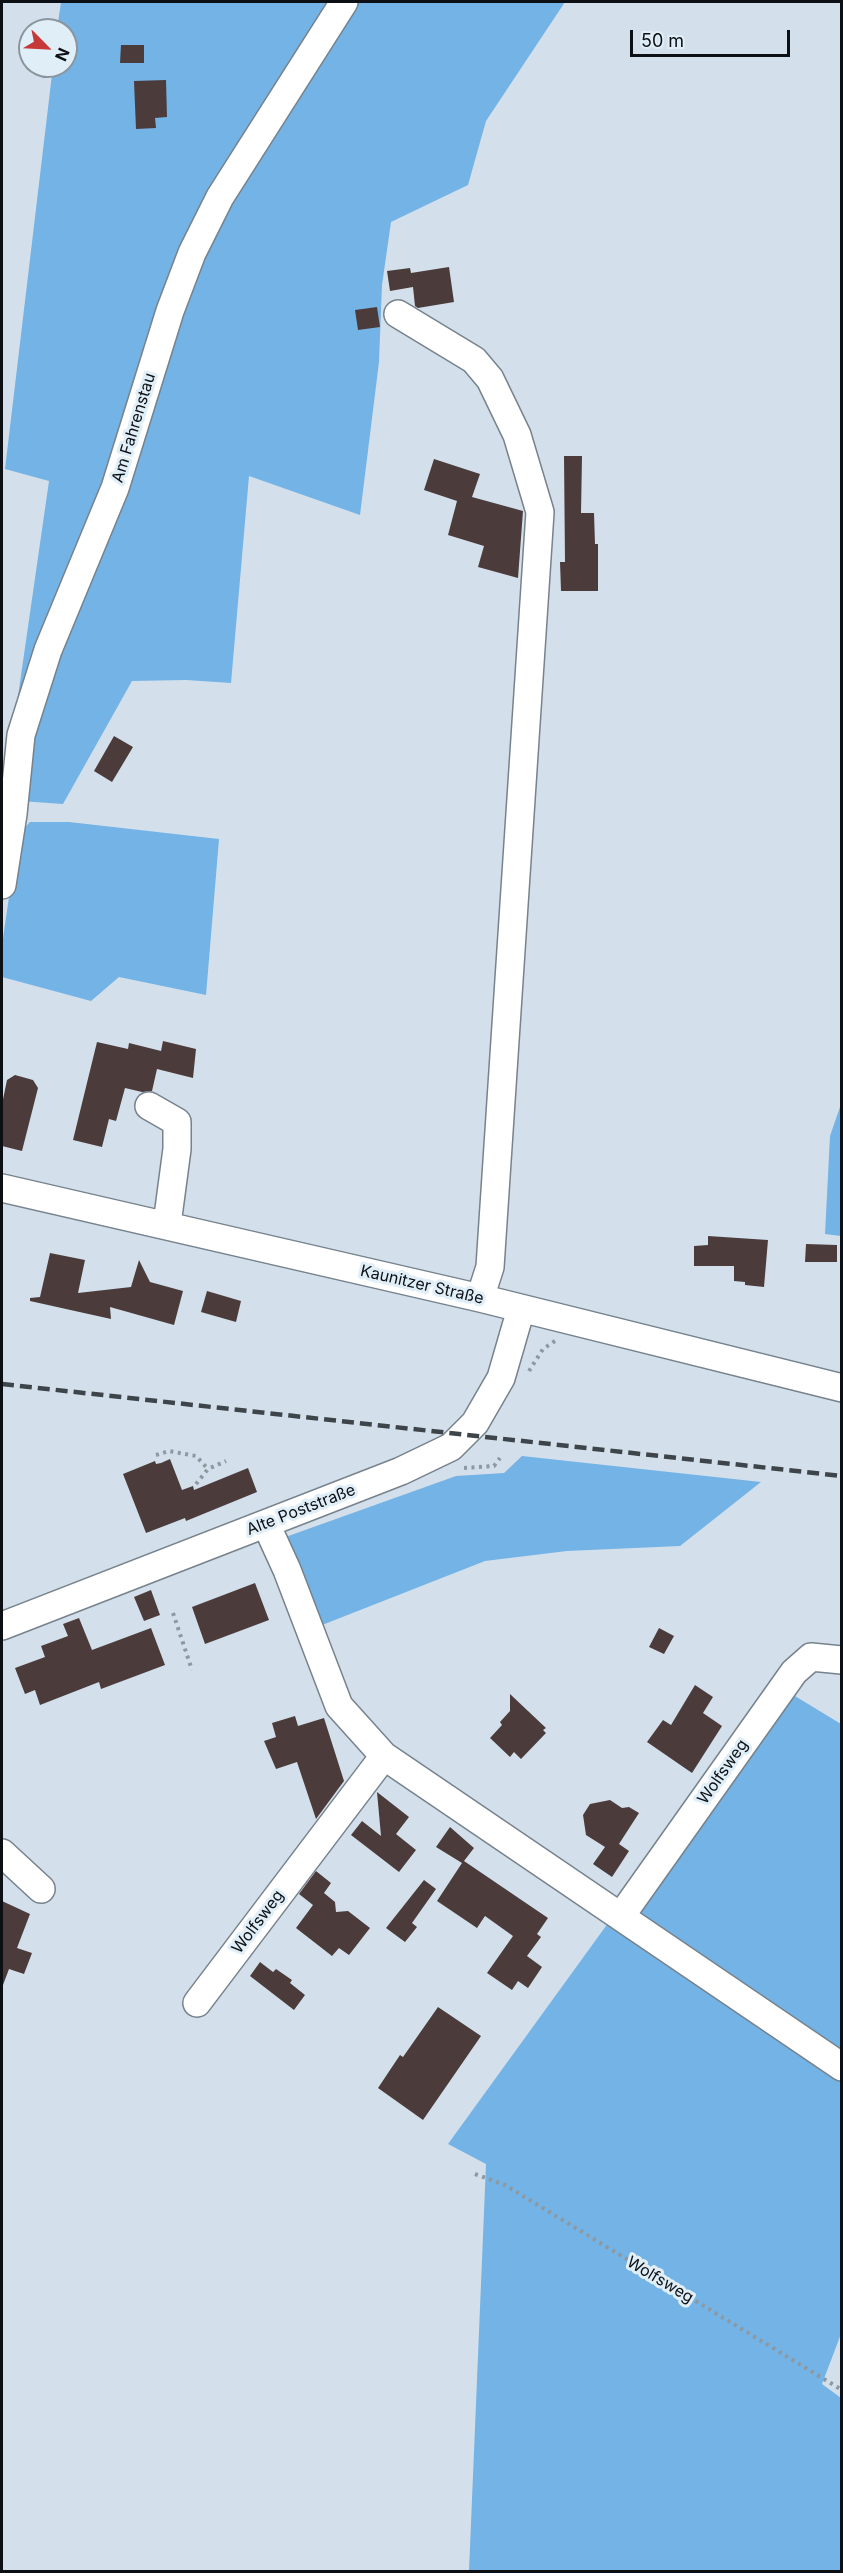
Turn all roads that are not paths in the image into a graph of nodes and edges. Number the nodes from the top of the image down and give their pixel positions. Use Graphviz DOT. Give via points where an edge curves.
graph roads {
  1 [pos="344,2"];
  2 [pos="398,314"];
  3 [pos="2,885"];
  4 [pos="149,1106"];
  5 [pos="2,1188"];
  6 [pos="167,1224"];
  7 [pos="480,1298"];
  8 [pos="521,1309"];
  9 [pos="842,1388"];
  10 [pos="266,1524"];
  11 [pos="2,1626"];
  12 [pos="842,1660"];
  13 [pos="384,1756"];
  14 [pos="2,1852"];
  15 [pos="41,1889"];
  16 [pos="621,1916"];
  17 [pos="196,2003"];
  18 [pos="842,2067"];
  1 -- 3 [label="street, Am Fahrenstau" via="220,196 192,253 115,488 48,650 21,735"];
  2 -- 7 [label="street" via="474,360 490,379 517,435 540,512 490,1267"];
  4 -- 6 [label="street" via="177,1122"];
  5 -- 6 [label="street, Kaunitzer Straße"];
  6 -- 7 [label="street, Kaunitzer Straße"];
  7 -- 8 [label="street, Kaunitzer Straße"];
  8 -- 9 [label="street, Kaunitzer Straße"];
  8 -- 10 [label="street, Alte Poststraße" via="501,1378 475,1423 451,1447 401,1472"];
  10 -- 11 [label="street, Alte Poststraße"];
  10 -- 13 [label="street" via="339,1706"];
  12 -- 16 [label="street, Wolfsweg" via="811,1657 794,1672"];
  13 -- 16 [label="street"];
  13 -- 17 [label="street, Wolfsweg"];
  14 -- 15 [label="street"];
  16 -- 18 [label="street"];
}
